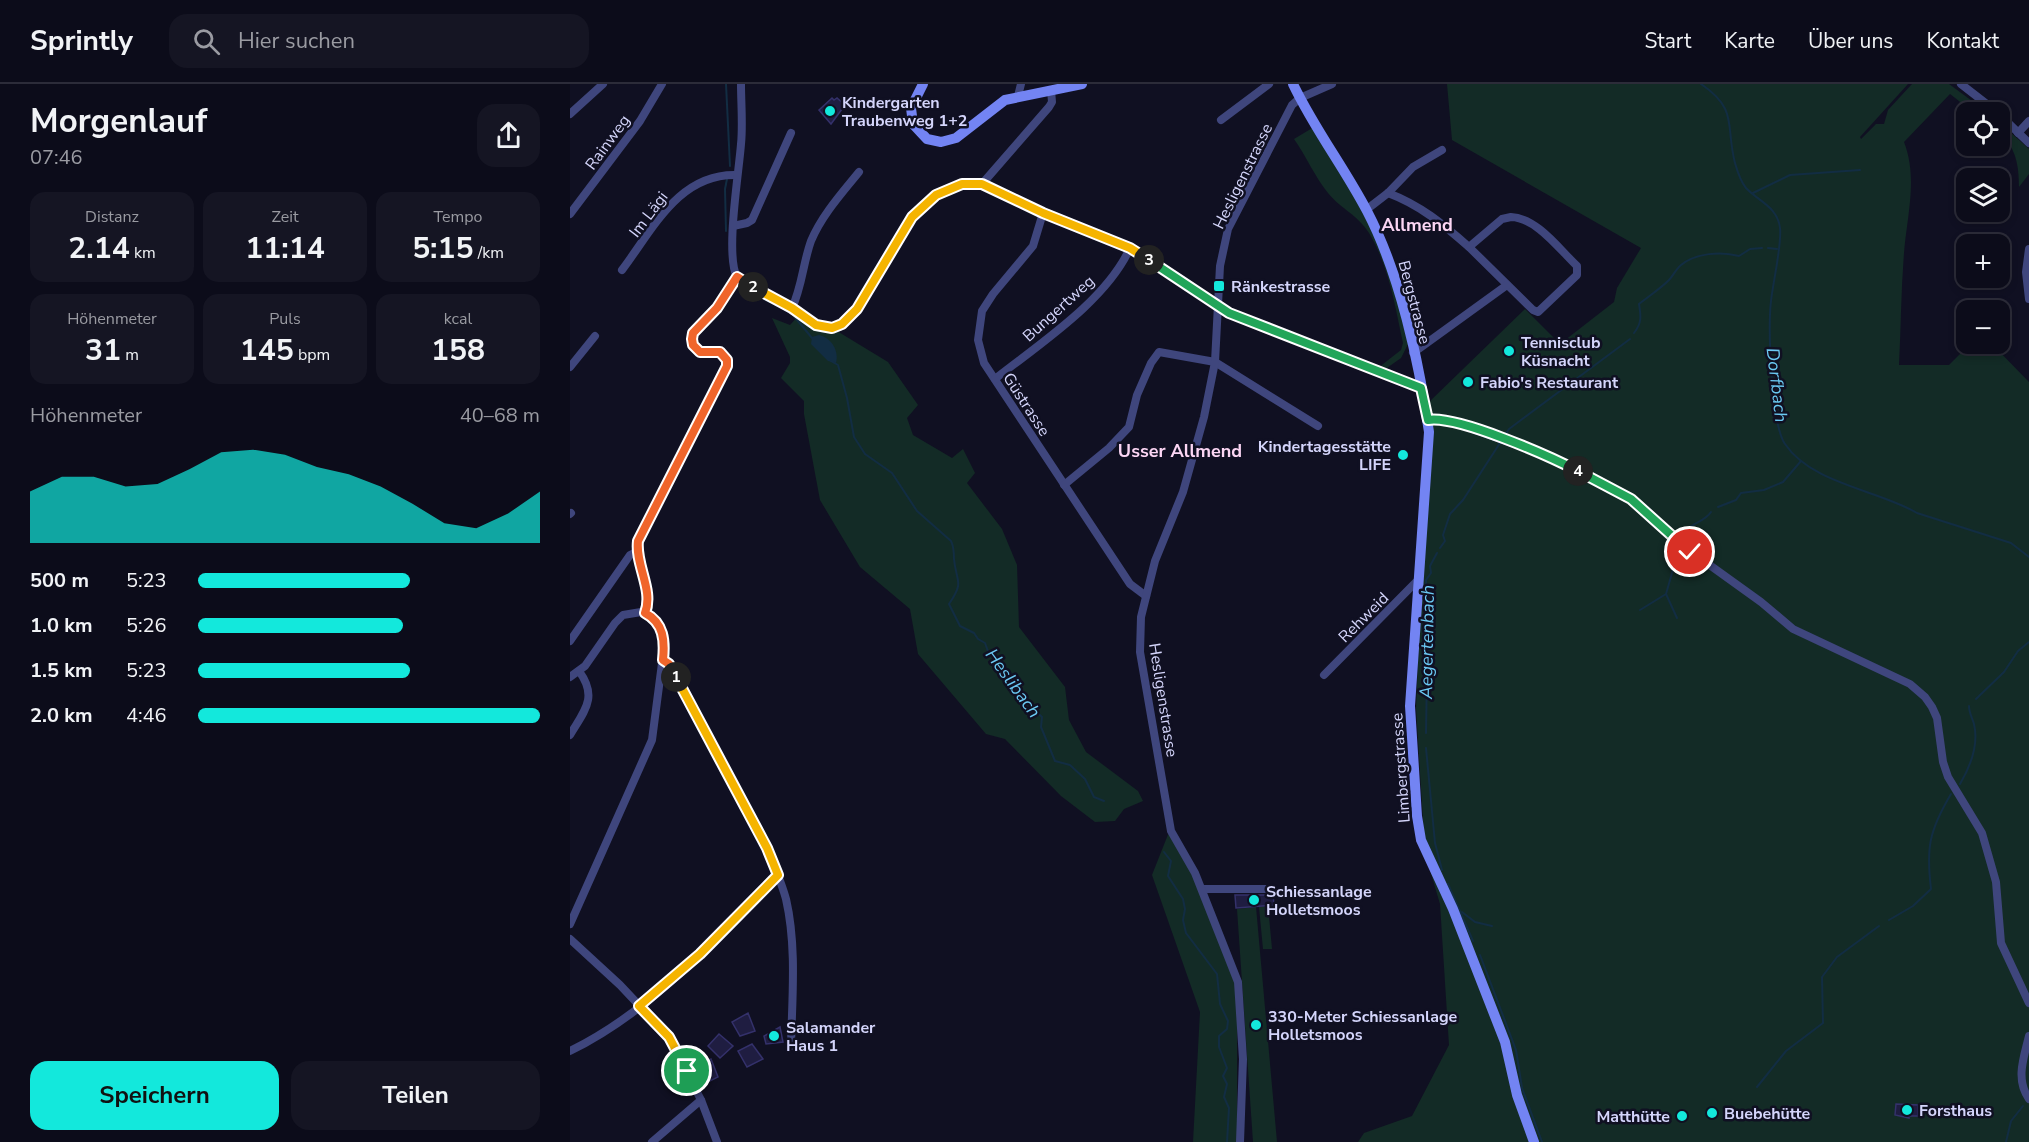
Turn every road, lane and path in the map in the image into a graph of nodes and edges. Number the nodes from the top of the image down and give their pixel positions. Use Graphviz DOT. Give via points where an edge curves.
graph roads {
  1 [pos="603,84"];
  2 [pos="662,84"];
  3 [pos="741,84"];
  4 [pos="923,84"];
  5 [pos="1021,84"];
  6 [pos="1082,84"];
  7 [pos="1269,84"];
  8 [pos="1293,84"];
  9 [pos="1332,84"];
  10 [pos="1961,84"];
  11 [pos="1051,90"];
  12 [pos="1018,96"];
  13 [pos="1300,99"];
  14 [pos="1983,102"];
  15 [pos="570,114"];
  16 [pos="1221,120"];
  17 [pos="2029,121"];
  18 [pos="2010,125"];
  19 [pos="790,133"];
  20 [pos="2018,133"];
  21 [pos="2029,143"];
  22 [pos="1442,150"];
  23 [pos="859,172"];
  24 [pos="737,175"];
  25 [pos="982,184"];
  26 [pos="1388,193"];
  27 [pos="1366,210"];
  28 [pos="1043,213"];
  29 [pos="570,214"];
  30 [pos="733,226"];
  31 [pos="1469,247"];
  32 [pos="1130,248"];
  33 [pos="2029,249"];
  34 [pos="622,270"];
  35 [pos="737,277"];
  36 [pos="1507,285"];
  37 [pos="2029,299"];
  38 [pos="1218,307"];
  39 [pos="792,308"];
  40 [pos="595,336"];
  41 [pos="1413,353"];
  42 [pos="1215,362"];
  43 [pos="570,367"];
  44 [pos="995,380"];
  45 [pos="1421,388"];
  46 [pos="1425,407"];
  47 [pos="1428,420"];
  48 [pos="1318,426"];
  49 [pos="1064,485"];
  50 [pos="638,551"];
  51 [pos="1420,579"];
  52 [pos="1146,596"];
  53 [pos="645,613"];
  54 [pos="570,641"];
  55 [pos="663,660"];
  56 [pos="579,671"];
  57 [pos="1324,675"];
  58 [pos="570,677"];
  59 [pos="570,735"];
  60 [pos="778,875"];
  61 [pos="1202,889"];
  62 [pos="1272,889"];
  63 [pos="570,924"];
  64 [pos="570,939"];
  65 [pos="2029,1003"];
  66 [pos="639,1006"];
  67 [pos="2029,1036"];
  68 [pos="791,1046"];
  69 [pos="570,1051"];
  70 [pos="2029,1098"];
  71 [pos="701,1100"];
  72 [pos="652,1142"];
  73 [pos="717,1142"];
  74 [pos="1240,1142"];
  75 [pos="1534,1142"];
  1 -- 15 [label="street"];
  2 -- 29 [label="street, Rainweg" via="640,121"];
  3 -- 24 [label="street"];
  4 -- 12 [label="street" via="911,108 911,117 916,130 933,142 956,138 998,104"];
  5 -- 12 [label="street"];
  6 -- 11 [label="street"];
  7 -- 16 [label="street"];
  8 -- 13 [label="street, Bergstrasse"];
  9 -- 13 [label="street"];
  10 -- 14 [label="street"];
  11 -- 12 [label="street"];
  11 -- 25 [label="street" via="1050,107"];
  13 -- 27 [label="street, Bergstrasse"];
  13 -- 38 [label="street, Hesligenstrasse" via="1292,105 1228,229 1220,266"];
  17 -- 20 [label="street"];
  18 -- 20 [label="street"];
  19 -- 30 [label="street" via="752,220"];
  20 -- 21 [label="street"];
  22 -- 26 [label="street" via="1413,167"];
  23 -- 39 [label="street" via="830,208 812,239"];
  24 -- 30 [label="street"];
  24 -- 34 [label="street, Im Lägi" via="701,180 679,194"];
  25 -- 28 [label="street"];
  25 -- 39 [label="street" via="946,189 921,207 902,231 857,309 842,324 824,328"];
  26 -- 27 [label="street"];
  26 -- 31 [label="street" via="1430,213"];
  27 -- 41 [label="street, Bergstrasse" via="1390,263"];
  28 -- 32 [label="street"];
  28 -- 44 [label="street, Güstrasse" via="1033,246 982,311 978,340 984,363"];
  30 -- 35 [label="street"];
  31 -- 36 [label="street"];
  31 -- 36 [label="street" via="1502,219 1519,217 1538,228 1578,270 1538,312"];
  32 -- 38 [label="street"];
  32 -- 44 [label="street, Bungertweg" via="1090,302"];
  33 -- 37 [label="street"];
  35 -- 39 [label="street"];
  35 -- 50 [label="street" via="717,308 693,333 696,350 720,352 727,366 640,536"];
  36 -- 41 [label="street"];
  38 -- 42 [label="street, Hesligenstrasse"];
  38 -- 45 [label="street"];
  40 -- 43 [label="street"];
  41 -- 45 [label="street, Bergstrasse"];
  42 -- 48 [label="street"];
  42 -- 49 [label="street" via="1159,352 1137,395 1129,427"];
  42 -- 52 [label="street, Hesligenstrasse" via="1196,452"];
  44 -- 49 [label="street, Güstrasse"];
  45 -- 46 [label="street, Bergstrasse"];
  46 -- 47 [label="street, Limbergstrasse"];
  47 -- 51 [label="street, Limbergstrasse"];
  47 -- 65 [label="street" via="1456,423 1550,457 1631,499 1679,543 1793,628 1910,684 1925,697 1937,718 1948,777 1982,833 1996,882 2001,944"];
  49 -- 52 [label="street, Güstrasse" via="1130,584"];
  50 -- 53 [label="street" via="648,602"];
  50 -- 54 [label="street" via="630,555"];
  51 -- 57 [label="street, Rehweid"];
  51 -- 75 [label="street, Limbergstrasse" via="1410,706 1421,840 1505,1042 1517,1095"];
  52 -- 61 [label="street, Hesligenstrasse" via="1140,652 1172,831"];
  53 -- 55 [label="street" via="656,620 661,630"];
  53 -- 56 [label="street" via="632,612 620,618"];
  55 -- 60 [label="street" via="674,673"];
  55 -- 63 [label="street" via="652,740"];
  56 -- 58 [label="street"];
  56 -- 59 [label="street" via="588,682 590,693"];
  60 -- 66 [label="street" via="700,954"];
  60 -- 68 [label="street" via="786,902 793,976"];
  61 -- 62 [label="street"];
  61 -- 74 [label="street, Hesligenstrasse" via="1238,982 1243,1059"];
  64 -- 66 [label="street"];
  66 -- 69 [label="street"];
  66 -- 71 [label="street" via="669,1037"];
  67 -- 70 [label="street" via="2021,1067"];
  71 -- 72 [label="street"];
  71 -- 73 [label="street"];
}
